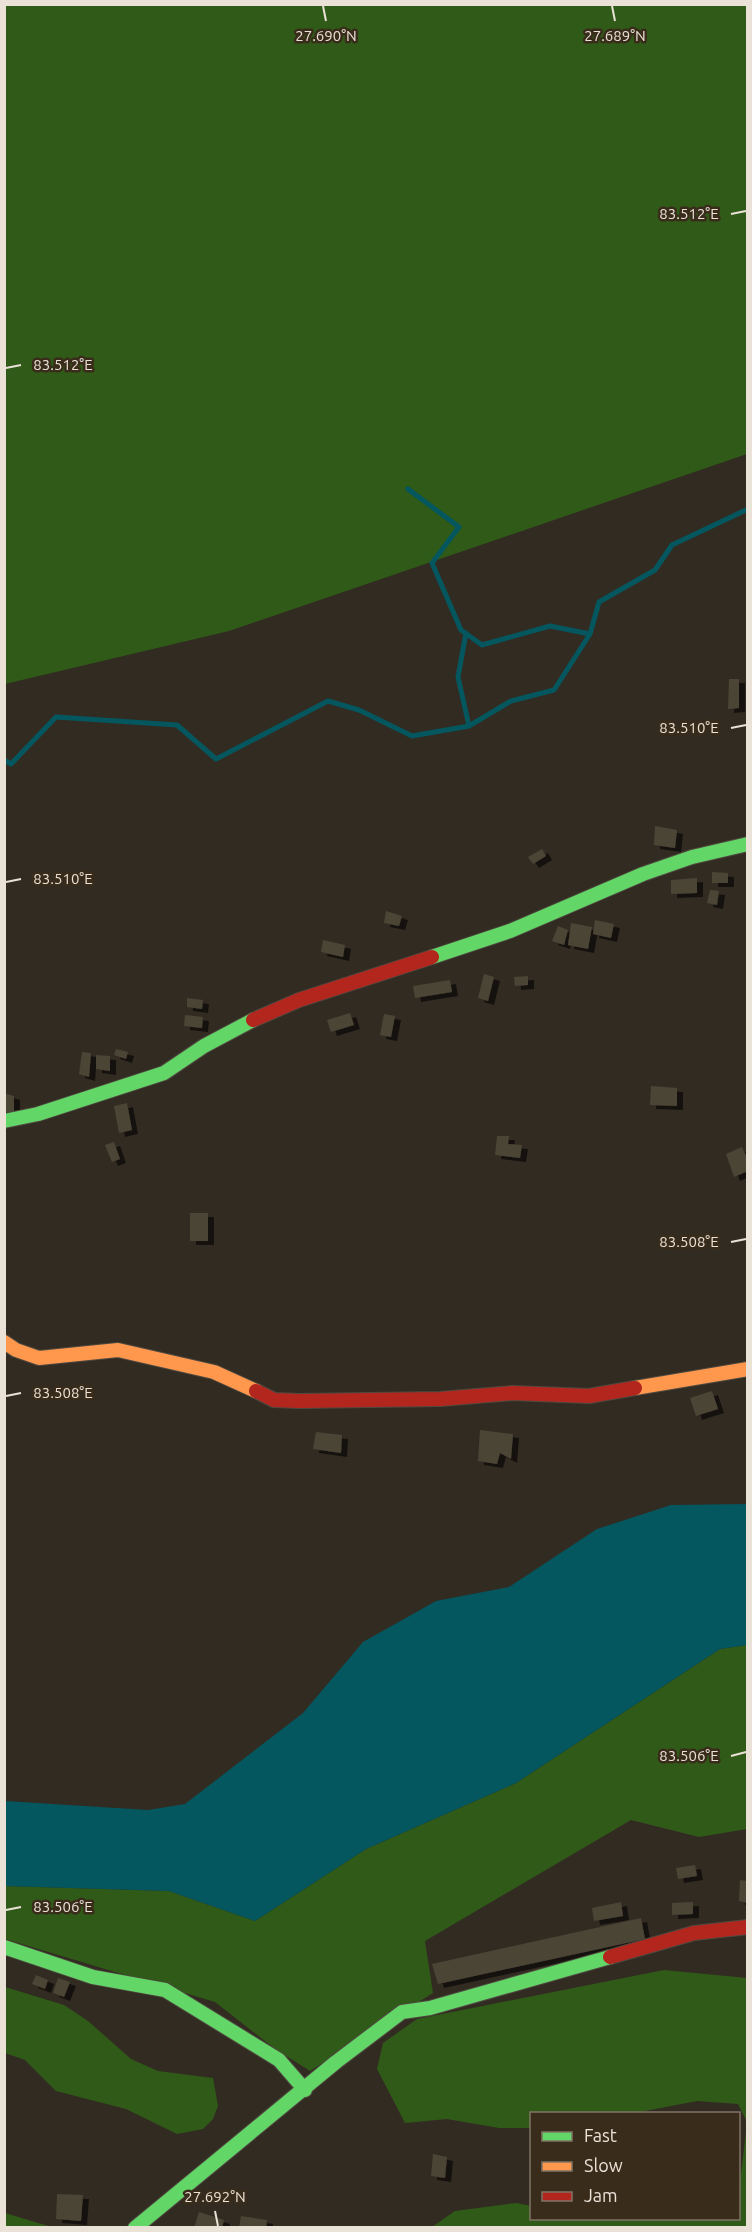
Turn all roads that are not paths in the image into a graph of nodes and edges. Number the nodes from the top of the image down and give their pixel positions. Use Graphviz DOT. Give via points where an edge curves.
graph roads {
  1 [pos="747,844"];
  2 [pos="4,1121"];
  3 [pos="4,1342"];
  4 [pos="747,1369"];
  5 [pos="747,1927"];
  6 [pos="4,1947"];
  7 [pos="305,2090"];
  8 [pos="135,2228"];
  1 -- 2 [label="street" via="643,874 510,931 299,1000 204,1046 164,1073 38,1114"];
  3 -- 4 [label="street" via="39,1358 118,1350 214,1372 274,1400 300,1401 440,1399 512,1393 589,1396"];
  5 -- 7 [label="street" via="694,1933 430,2008 402,2012"];
  6 -- 7 [label="street" via="93,1977 165,1990 279,2060"];
  7 -- 8 [label="street"];
}
